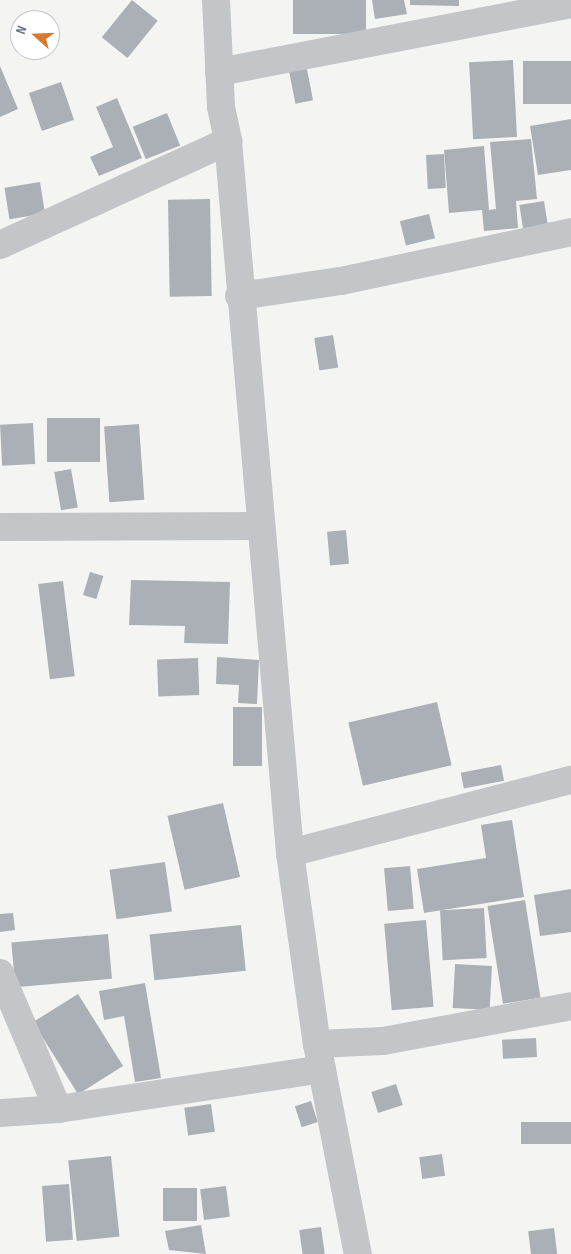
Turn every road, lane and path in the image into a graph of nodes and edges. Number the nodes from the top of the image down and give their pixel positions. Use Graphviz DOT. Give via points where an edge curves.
graph roads {
  1 [pos="216,0"];
  2 [pos="571,4"];
  3 [pos="219,72"];
  4 [pos="228,141"];
  5 [pos="571,232"];
  6 [pos="0,245"];
  7 [pos="239,296"];
  8 [pos="260,526"];
  9 [pos="0,527"];
  10 [pos="571,780"];
  11 [pos="290,854"];
  12 [pos="0,973"];
  13 [pos="571,1006"];
  14 [pos="320,1056"];
  15 [pos="58,1109"];
  16 [pos="0,1113"];
  17 [pos="358,1254"];
  1 -- 3 [label="street"];
  2 -- 3 [label="street"];
  3 -- 4 [label="street"];
  4 -- 6 [label="street"];
  4 -- 7 [label="street"];
  5 -- 7 [label="street" via="341,282"];
  7 -- 8 [label="street"];
  8 -- 9 [label="street"];
  8 -- 11 [label="street"];
  10 -- 11 [label="street"];
  11 -- 14 [label="street"];
  12 -- 15 [label="street"];
  13 -- 14 [label="street"];
  14 -- 15 [label="street"];
  14 -- 17 [label="street"];
  15 -- 16 [label="street"];
}
